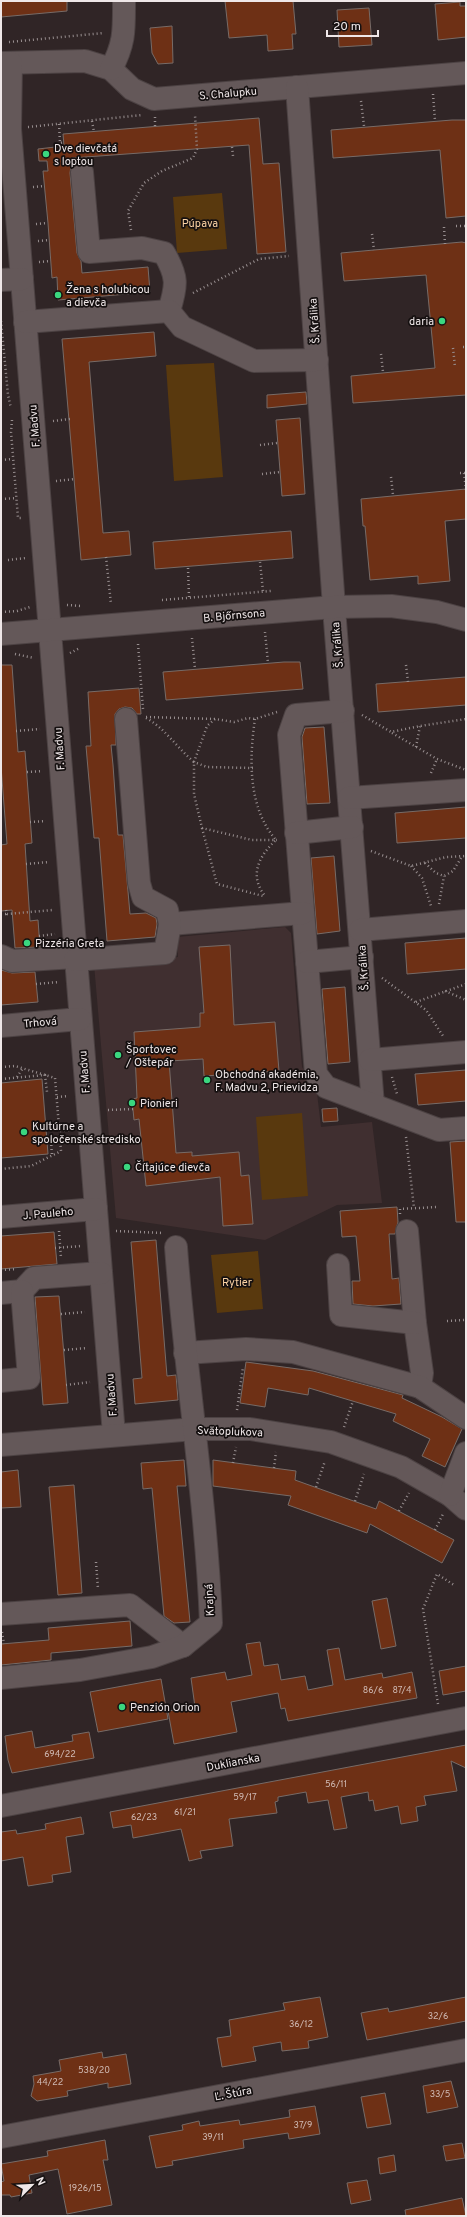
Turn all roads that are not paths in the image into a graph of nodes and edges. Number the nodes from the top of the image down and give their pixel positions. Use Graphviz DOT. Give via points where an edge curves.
graph roads {
  1 [pos="124,1"];
  2 [pos="6,63"];
  3 [pos="111,69"];
  4 [pos="466,73"];
  5 [pos="297,87"];
  6 [pos="82,172"];
  7 [pos="11,279"];
  8 [pos="174,314"];
  9 [pos="25,322"];
  10 [pos="317,360"];
  11 [pos="334,607"];
  12 [pos="466,620"];
  13 [pos="50,630"];
  14 [pos="1,634"];
  15 [pos="343,712"];
  16 [pos="135,718"];
  17 [pos="466,790"];
  18 [pos="349,798"];
  19 [pos="352,827"];
  20 [pos="296,833"];
  21 [pos="303,913"];
  22 [pos="466,920"];
  23 [pos="170,924"];
  24 [pos="360,930"];
  25 [pos="1,956"];
  26 [pos="75,959"];
  27 [pos="307,962"];
  28 [pos="363,967"];
  29 [pos="80,1019"];
  30 [pos="1,1026"];
  31 [pos="456,1053"];
  32 [pos="370,1060"];
  33 [pos="373,1105"];
  34 [pos="466,1128"];
  35 [pos="96,1209"];
  36 [pos="1,1217"];
  37 [pos="407,1231"];
  38 [pos="173,1240"];
  39 [pos="338,1265"];
  40 [pos="101,1273"];
  41 [pos="11,1292"];
  42 [pos="414,1323"];
  43 [pos="185,1353"];
  44 [pos="1,1381"];
  45 [pos="420,1387"];
  46 [pos="466,1418"];
  47 [pos="195,1429"];
  48 [pos="114,1435"];
  49 [pos="1,1445"];
  50 [pos="466,1454"];
  51 [pos="453,1505"];
  52 [pos="1,1614"];
  53 [pos="183,1646"];
  54 [pos="1,1678"];
  55 [pos="466,1718"];
  56 [pos="1,1806"];
  57 [pos="466,2050"];
  58 [pos="1,2137"];
  1 -- 3 [label="street" via="121,50"];
  2 -- 3 [label="street, S. Chalupku" via="85,61"];
  2 -- 7 [label="street, F. Madvu" via="10,129"];
  3 -- 5 [label="street, S. Chalupku" via="132,90 154,99"];
  4 -- 5 [label="street, S. Chalupku"];
  5 -- 10 [label="street, Š. Králika"];
  6 -- 8 [label="street" via="89,252 142,248 164,253 174,270"];
  7 -- 9 [label="street, F. Madvu"];
  8 -- 9 [label="street"];
  8 -- 10 [label="street" via="254,361"];
  9 -- 13 [label="street, F. Madvu"];
  10 -- 11 [label="street, Š. Králika"];
  11 -- 12 [label="street, B. Bjőrnsona" via="391,606 437,612"];
  11 -- 13 [label="street, B. Bjőrnsona"];
  11 -- 15 [label="street, Š. Králika"];
  13 -- 14 [label="street, B. Bjőrnsona"];
  13 -- 26 [label="street, F. Madvu"];
  15 -- 18 [label="street, Š. Králika"];
  15 -- 20 [label="street" via="296,715 289,735"];
  16 -- 23 [label="street" via="139,883 143,897 167,910"];
  17 -- 18 [label="street"];
  18 -- 19 [label="street, Š. Králika"];
  19 -- 20 [label="street"];
  19 -- 24 [label="street, Š. Králika"];
  20 -- 21 [label="street"];
  21 -- 23 [label="street"];
  21 -- 27 [label="street"];
  22 -- 24 [label="street"];
  23 -- 26 [label="street" via="165,953"];
  24 -- 28 [label="street, Š. Králika"];
  25 -- 26 [label="street" via="12,962"];
  26 -- 29 [label="street, F. Madvu"];
  27 -- 28 [label="street"];
  27 -- 33 [label="street" via="316,1074 326,1087"];
  28 -- 32 [label="street, Š. Králika"];
  29 -- 30 [label="street, Trhová"];
  29 -- 35 [label="street, F. Madvu"];
  31 -- 32 [label="street"];
  32 -- 33 [label="street, Š. Králika"];
  33 -- 34 [label="street" via="439,1130"];
  35 -- 36 [label="street, J. Pauleho"];
  35 -- 40 [label="street, F. Madvu"];
  37 -- 42 [label="street"];
  38 -- 43 [label="street, Krajná"];
  39 -- 42 [label="street" via="341,1315"];
  40 -- 41 [label="street" via="34,1278"];
  40 -- 48 [label="street, F. Madvu"];
  41 -- 44 [label="street" via="29,1378"];
  42 -- 45 [label="street" via="422,1373"];
  43 -- 45 [label="street" via="246,1349 293,1352"];
  43 -- 47 [label="street, Krajná"];
  45 -- 46 [label="street"];
  47 -- 48 [label="street, Svätoplukova"];
  47 -- 51 [label="street, Svätoplukova" via="250,1429 331,1442 401,1468"];
  47 -- 53 [label="street, Krajná" via="211,1623"];
  48 -- 49 [label="street, Svätoplukova"];
  50 -- 51 [label="street"];
  52 -- 53 [label="street" via="130,1605"];
  53 -- 54 [label="street, Krajná" via="152,1657 80,1670"];
  55 -- 56 [label="street, Duklianska"];
  57 -- 58 [label="street, Ľ. Štúra"];
}
